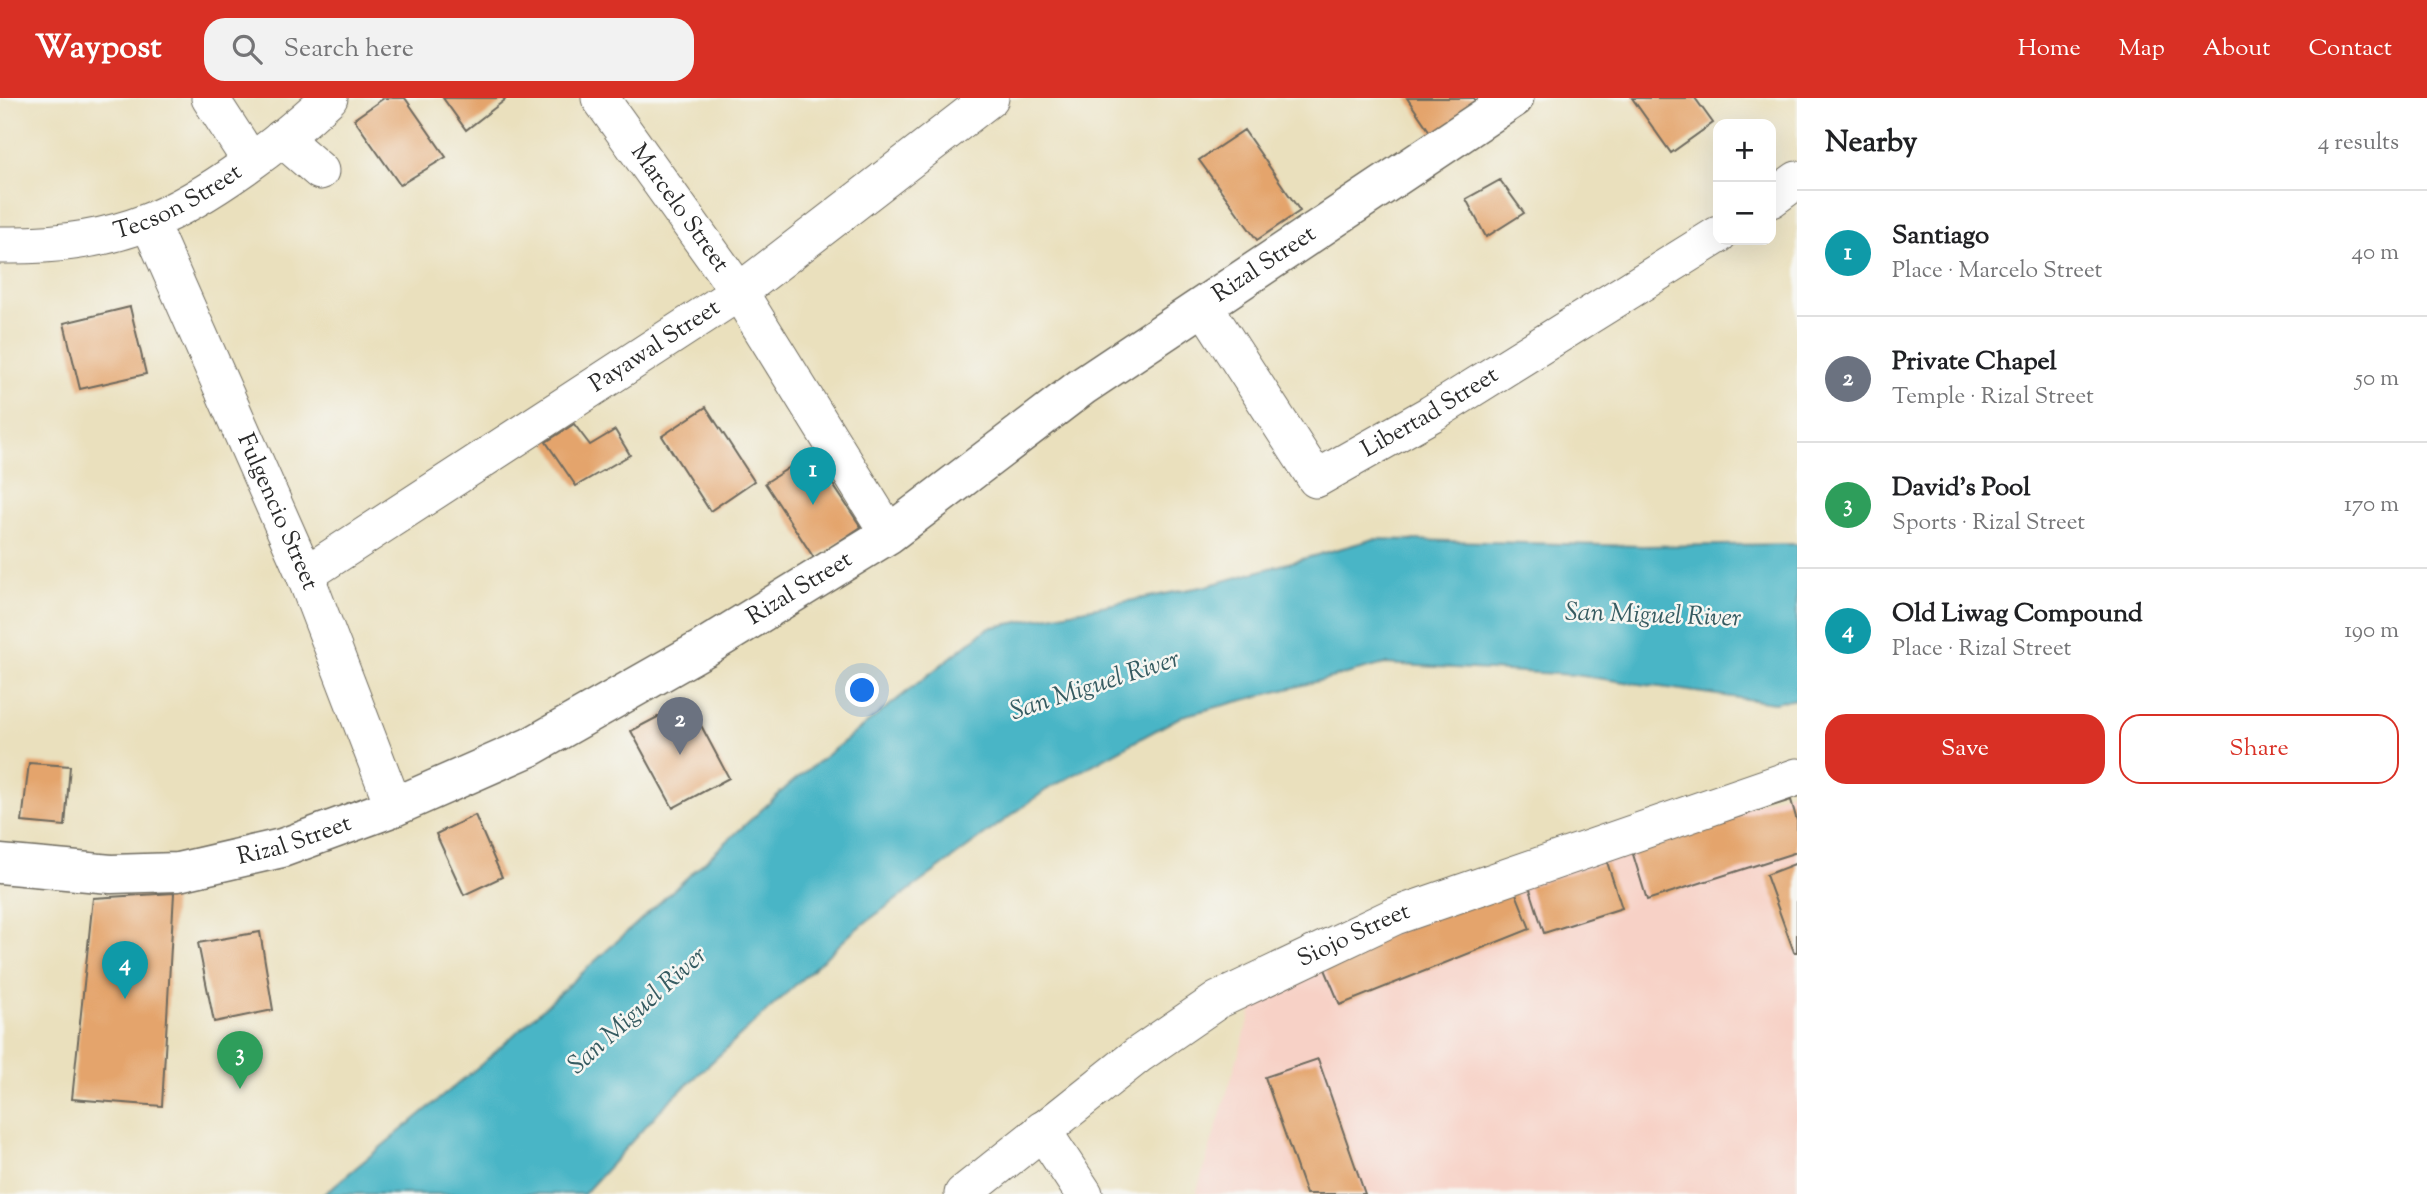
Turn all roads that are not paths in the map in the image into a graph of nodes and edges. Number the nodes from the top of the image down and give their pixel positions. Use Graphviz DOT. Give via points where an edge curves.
graph roads {
  1 [pos="210,98"];
  2 [pos="329,98"];
  3 [pos="600,98"];
  4 [pos="990,98"];
  5 [pos="1514,98"];
  6 [pos="282,138"];
  7 [pos="250,160"];
  8 [pos="320,171"];
  9 [pos="1797,180"];
  10 [pos="1776,195"];
  11 [pos="149,222"];
  12 [pos="1713,238"];
  13 [pos="0,245"];
  14 [pos="739,292"];
  15 [pos="1205,306"];
  16 [pos="889,534"];
  17 [pos="304,575"];
  18 [pos="1797,777"];
  19 [pos="394,807"];
  20 [pos="0,864"];
  21 [pos="1042,1130"];
  22 [pos="962,1194"];
  23 [pos="1084,1194"];
  1 -- 7 [label="street"];
  2 -- 6 [label="street, Tecson Street"];
  3 -- 14 [label="street, Marcelo Street"];
  4 -- 14 [label="street, Payawal Street"];
  5 -- 15 [label="main road, Rizal Street"];
  6 -- 7 [label="street, Tecson Street"];
  6 -- 8 [label="street"];
  7 -- 11 [label="street, Tecson Street"];
  9 -- 10 [label="street"];
  11 -- 13 [label="street, Tecson Street" via="45,246"];
  11 -- 17 [label="street, Fulgencio Street"];
  12 -- 15 [label="street, Libertad Street" via="1431,414 1316,479"];
  14 -- 16 [label="street, Marcelo Street"];
  14 -- 17 [label="street, Payawal Street"];
  15 -- 16 [label="main road, Rizal Street" via="1072,395"];
  16 -- 19 [label="main road, Rizal Street" via="704,648 530,747"];
  17 -- 19 [label="street, Fulgencio Street"];
  18 -- 21 [label="street, Siojo Street" via="1395,916 1218,1000"];
  19 -- 20 [label="main road, Rizal Street" via="282,848 178,872 111,874"];
  21 -- 22 [label="street, Siojo Street"];
  21 -- 23 [label="street"];
}
